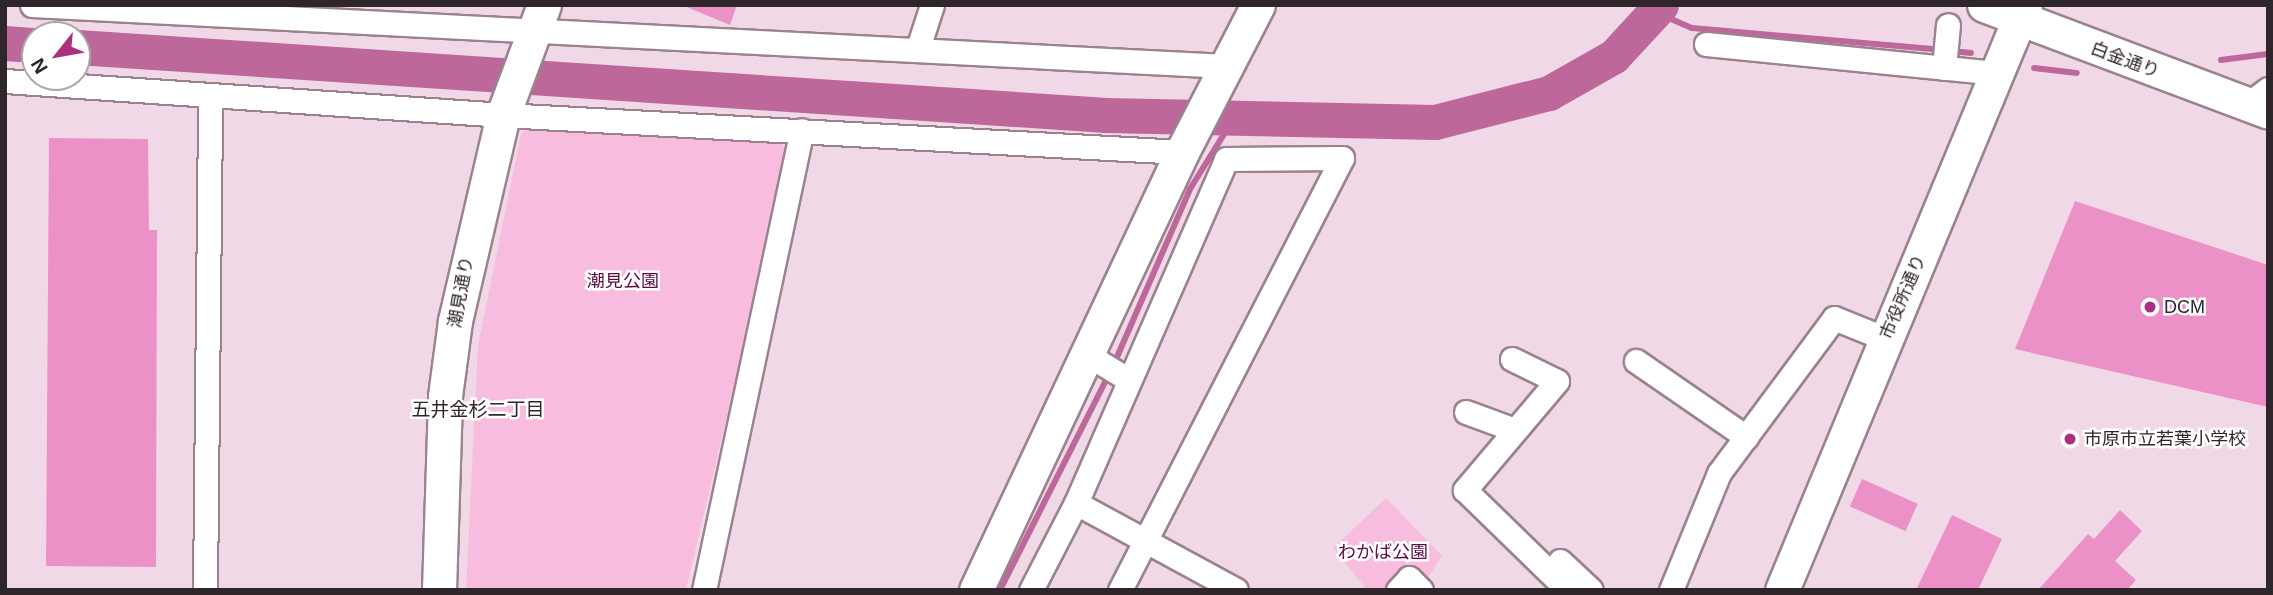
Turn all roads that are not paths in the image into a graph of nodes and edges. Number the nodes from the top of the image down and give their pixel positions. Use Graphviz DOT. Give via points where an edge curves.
graph roads {
  1 [pos="32,5"];
  2 [pos="932,5"];
  3 [pos="1258,5"];
  4 [pos="1984,5"];
  5 [pos="182,10"];
  6 [pos="2022,12"];
  7 [pos="539,19"];
  8 [pos="1948,25"];
  9 [pos="1706,44"];
  10 [pos="918,48"];
  11 [pos="1226,66"];
  12 [pos="1944,68"];
  13 [pos="1996,73"];
  14 [pos="5,81"];
  15 [pos="210,95"];
  16 [pos="2261,102"];
  17 [pos="503,116"];
  18 [pos="802,130"];
  19 [pos="1182,152"];
  20 [pos="1886,339"];
  21 [pos="1088,355"];
  22 [pos="1512,359"];
  23 [pos="1636,362"];
  24 [pos="1129,380"];
  25 [pos="1466,412"];
  26 [pos="1516,430"];
  27 [pos="1746,437"];
  28 [pos="1473,481"];
  29 [pos="1076,503"];
  30 [pos="1146,540"];
  31 [pos="205,590"];
  32 [pos="439,590"];
  33 [pos="704,590"];
  34 [pos="976,590"];
  35 [pos="1031,590"];
  36 [pos="1120,590"];
  37 [pos="1236,590"];
  38 [pos="1398,590"];
  39 [pos="1421,590"];
  40 [pos="1568,590"];
  41 [pos="1591,590"];
  42 [pos="1671,590"];
  43 [pos="1782,590"];
  1 -- 5 [label="street"];
  2 -- 10 [label="street"];
  3 -- 11 [label="street"];
  4 -- 6 [label="street, 白金通り"];
  5 -- 7 [label="street"];
  6 -- 13 [label="street, 市役所通り"];
  6 -- 16 [label="street, 白金通り"];
  7 -- 10 [label="street"];
  7 -- 17 [label="street, 潮見通り"];
  8 -- 12 [label="street"];
  9 -- 12 [label="street"];
  10 -- 11 [label="street"];
  11 -- 19 [label="street"];
  12 -- 13 [label="street"];
  13 -- 20 [label="street, 市役所通り"];
  14 -- 15 [label="street"];
  15 -- 17 [label="street"];
  15 -- 31 [label="street"];
  17 -- 18 [label="street"];
  17 -- 32 [label="street, 潮見通り" via="455,321 445,397"];
  18 -- 19 [label="street"];
  18 -- 33 [label="street"];
  19 -- 21 [label="street"];
  20 -- 27 [label="street" via="1834,318"];
  20 -- 43 [label="street, 市役所通り"];
  21 -- 24 [label="street"];
  21 -- 34 [label="street"];
  22 -- 26 [label="street" via="1557,382"];
  23 -- 27 [label="street"];
  24 -- 29 [label="street"];
  24 -- 30 [label="street" via="1226,159 1342,158"];
  25 -- 26 [label="street"];
  26 -- 28 [label="street"];
  27 -- 42 [label="street" via="1719,473"];
  28 -- 40 [label="street" via="1465,490"];
  28 -- 41 [label="street"];
  29 -- 30 [label="street"];
  29 -- 35 [label="street"];
  30 -- 36 [label="street"];
  30 -- 37 [label="street"];
  38 -- 39 [label="street" via="1409,578"];
}
